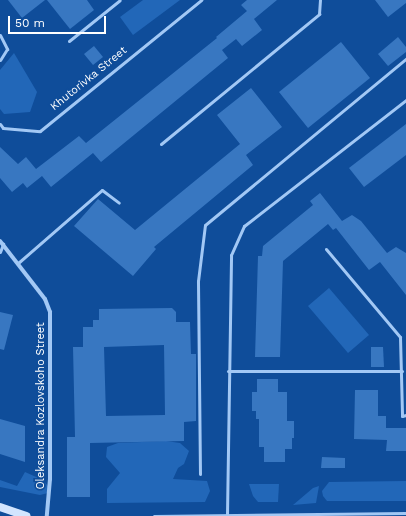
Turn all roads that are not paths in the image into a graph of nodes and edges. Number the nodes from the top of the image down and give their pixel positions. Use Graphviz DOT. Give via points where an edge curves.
graph roads {
  1 [pos="120,0"];
  2 [pos="201,0"];
  3 [pos="320,0"];
  4 [pos="0,35"];
  5 [pos="69,41"];
  6 [pos="406,58"];
  7 [pos="0,60"];
  8 [pos="406,100"];
  9 [pos="0,124"];
  10 [pos="161,144"];
  11 [pos="119,203"];
  12 [pos="2,242"];
  13 [pos="326,249"];
  14 [pos="0,252"];
  15 [pos="18,264"];
  16 [pos="228,371"];
  17 [pos="402,371"];
  18 [pos="406,415"];
  19 [pos="200,474"];
  20 [pos="0,507"];
  21 [pos="406,513"];
  22 [pos="227,514"];
  23 [pos="26,516"];
  24 [pos="47,516"];
  25 [pos="154,516"];
  1 -- 5 [label="lane"];
  2 -- 9 [label="lane, Khutorivka Street" via="40,131 3,128"];
  3 -- 10 [label="lane" via="319,14"];
  4 -- 7 [label="lane" via="7,50"];
  6 -- 19 [label="lane" via="205,225 198,281"];
  8 -- 16 [label="lane" via="244,226 231,255"];
  11 -- 15 [label="lane" via="102,190"];
  12 -- 14 [label="lane"];
  12 -- 15 [label="street, Oleksandra Kozlovskoho Street"];
  13 -- 17 [label="lane" via="400,337"];
  15 -- 24 [label="street, Oleksandra Kozlovskoho Street" via="45,299 50,312 50,485"];
  16 -- 17 [label="lane"];
  16 -- 22 [label="lane"];
  17 -- 18 [label="lane" via="402,416"];
  20 -- 23 [label="main road"];
  21 -- 22 [label="lane"];
  22 -- 25 [label="lane"];
}
